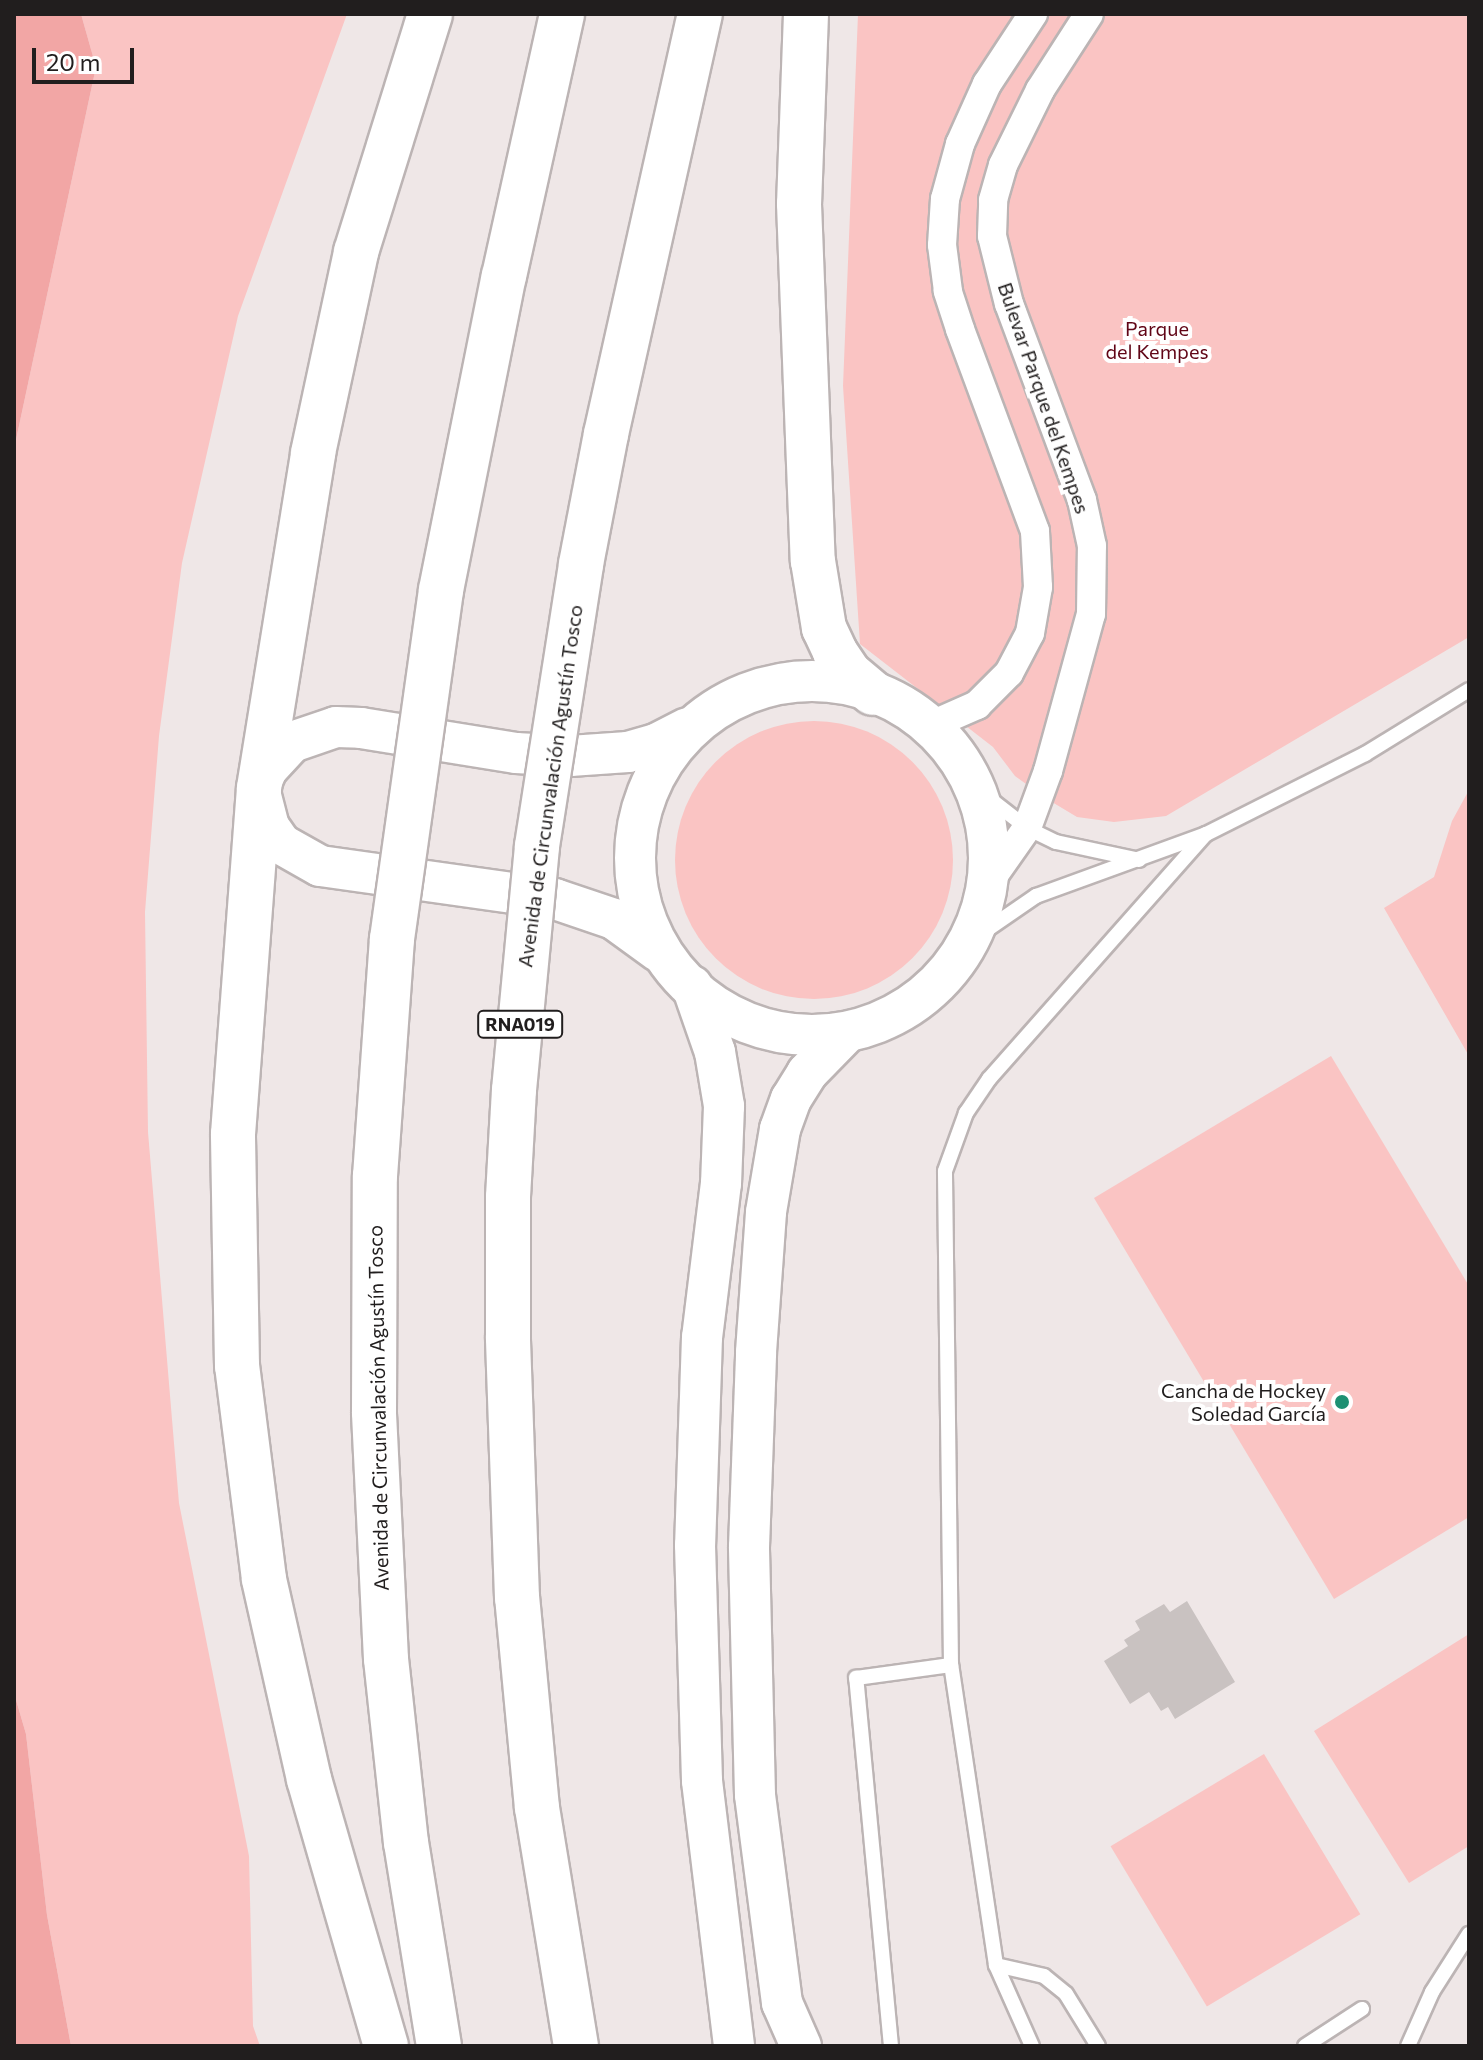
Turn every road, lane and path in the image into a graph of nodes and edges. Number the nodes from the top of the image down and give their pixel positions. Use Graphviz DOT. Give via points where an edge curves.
graph roads {
  1 [pos="430,14"];
  2 [pos="562,14"];
  3 [pos="700,14"];
  4 [pos="806,14"];
  5 [pos="1033,14"];
  6 [pos="1089,14"];
  7 [pos="1469,690"];
  8 [pos="873,693"];
  9 [pos="698,723"];
  10 [pos="927,727"];
  11 [pos="972,785"];
  12 [pos="259,788"];
  13 [pos="1027,828"];
  14 [pos="1206,834"];
  15 [pos="1140,860"];
  16 [pos="989,882"];
  17 [pos="972,940"];
  18 [pos="682,975"];
  19 [pos="846,1033"];
  20 [pos="951,1665"];
  21 [pos="1469,1934"];
  22 [pos="996,1965"];
  23 [pos="1362,2009"];
  24 [pos="386,2046"];
  25 [pos="439,2046"];
  26 [pos="576,2046"];
  27 [pos="734,2046"];
  28 [pos="801,2046"];
  29 [pos="891,2046"];
  30 [pos="1032,2046"];
  31 [pos="1098,2046"];
  32 [pos="1305,2046"];
  33 [pos="1408,2046"];
  1 -- 12 [label="highway" via="356,252 327,375"];
  2 -- 25 [label="highway, Avenida de Circunvalación Agustín Tosco, bridge" via="441,590 394,925 375,1176 374,1412 386,1659 406,1843"];
  3 -- 26 [label="highway, Avenida de Circunvalación Agustín Tosco / RNA019, bridge" via="581,564 537,846 514,1090 508,1337 517,1598 537,1808"];
  4 -- 8 [label="highway" via="799,204 816,596 835,652 849,673"];
  5 -- 10 [label="street" via="987,84 960,144 945,199 942,245 957,320 1035,531 1038,587 1030,633 1009,673 977,705"];
  6 -- 13 [label="street, Bulevar Parque del Kempes" via="1011,146 992,210 995,255 1009,304 1082,500 1092,546 1091,614"];
  7 -- 14 [label="lane" via="1365,754"];
  8 -- 9 [label="street" via="840,684 784,683 723,706"];
  8 -- 10 [label="street"];
  9 -- 12 [label="street" via="628,752 570,756 336,727 312,732 279,753"];
  9 -- 18 [label="street" via="653,775 635,828 635,881 642,910"];
  10 -- 11 [label="street"];
  11 -- 13 [label="lane"];
  11 -- 16 [label="street" via="985,816"];
  12 -- 18 [label="street" via="269,827 281,844 320,866 555,899 614,919"];
  12 -- 24 [label="highway" via="232,1215 243,1434 293,1714"];
  13 -- 15 [label="lane" via="1056,842"];
  13 -- 16 [label="street, Bulevar Parque del Kempes"];
  14 -- 15 [label="lane"];
  14 -- 20 [label="lane" via="989,1079 966,1113 945,1171"];
  15 -- 17 [label="lane" via="1036,896"];
  16 -- 17 [label="street"];
  17 -- 19 [label="street" via="922,998"];
  18 -- 19 [label="street" via="742,1021 809,1036"];
  18 -- 27 [label="street" via="715,1052 724,1106 721,1183 702,1337 695,1545 702,1781"];
  19 -- 28 [label="street" via="807,1073 780,1129 766,1212 756,1352 749,1547 755,1795 782,2003"];
  20 -- 22 [label="lane"];
  20 -- 29 [label="lane" via="856,1678"];
  21 -- 33 [label="lane" via="1432,1992"];
  22 -- 30 [label="lane"];
  22 -- 31 [label="lane" via="1044,1976 1066,1994"];
  23 -- 32 [label="lane"];
}
